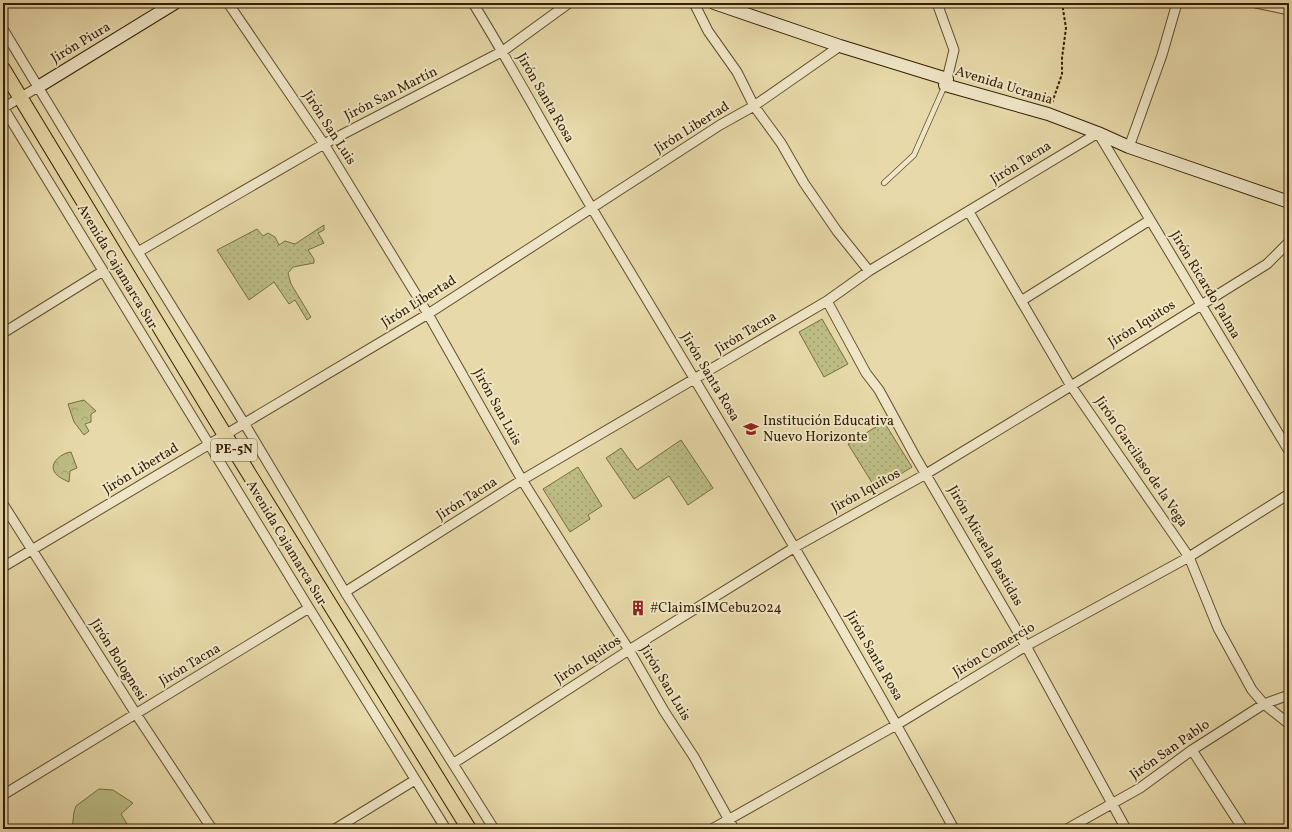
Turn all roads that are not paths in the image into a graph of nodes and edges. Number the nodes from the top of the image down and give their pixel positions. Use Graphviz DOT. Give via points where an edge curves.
graph roads {
  1 [pos="175,3"];
  2 [pos="228,3"];
  3 [pos="473,3"];
  4 [pos="570,3"];
  5 [pos="694,3"];
  6 [pos="714,3"];
  7 [pos="937,3"];
  8 [pos="1177,3"];
  9 [pos="1256,3"];
  10 [pos="1289,10"];
  11 [pos="3,29"];
  12 [pos="840,46"];
  13 [pos="503,51"];
  14 [pos="3,69"];
  15 [pos="946,82"];
  16 [pos="38,86"];
  17 [pos="21,97"];
  18 [pos="754,106"];
  19 [pos="3,108"];
  20 [pos="1098,132"];
  21 [pos="324,144"];
  22 [pos="1130,147"];
  23 [pos="884,183"];
  24 [pos="1289,202"];
  25 [pos="592,208"];
  26 [pos="969,212"];
  27 [pos="1150,220"];
  28 [pos="1289,242"];
  29 [pos="138,252"];
  30 [pos="103,270"];
  31 [pos="869,271"];
  32 [pos="827,301"];
  33 [pos="1021,302"];
  34 [pos="1200,304"];
  35 [pos="428,314"];
  36 [pos="3,332"];
  37 [pos="695,380"];
  38 [pos="1071,386"];
  39 [pos="244,423"];
  40 [pos="225,435"];
  41 [pos="210,445"];
  42 [pos="1289,451"];
  43 [pos="926,474"];
  44 [pos="522,480"];
  45 [pos="1289,494"];
  46 [pos="3,504"];
  47 [pos="795,547"];
  48 [pos="32,550"];
  49 [pos="1188,557"];
  50 [pos="3,568"];
  51 [pos="345,592"];
  52 [pos="309,608"];
  53 [pos="1026,646"];
  54 [pos="629,650"];
  55 [pos="1289,695"];
  56 [pos="1264,704"];
  57 [pos="136,714"];
  58 [pos="898,724"];
  59 [pos="1289,724"];
  60 [pos="1192,750"];
  61 [pos="454,763"];
  62 [pos="415,780"];
  63 [pos="3,795"];
  64 [pos="1113,803"];
  65 [pos="728,819"];
  66 [pos="212,829"];
  67 [pos="335,829"];
  68 [pos="446,829"];
  69 [pos="469,829"];
  70 [pos="494,829"];
  71 [pos="712,829"];
  72 [pos="734,829"];
  73 [pos="954,829"];
  74 [pos="1067,829"];
  75 [pos="1126,829"];
  76 [pos="1244,829"];
  1 -- 16 [label="main road, Jirón Piura"];
  2 -- 21 [label="street, Jirón San Luis"];
  3 -- 13 [label="street, Jirón Santa Rosa"];
  4 -- 13 [label="street, Jirón San Martín"];
  5 -- 18 [label="street" via="708,32 737,72"];
  6 -- 12 [label="main road, Avenida Ucrania"];
  7 -- 15 [label="street" via="954,50"];
  8 -- 22 [label="street"];
  9 -- 10 [label="street"];
  11 -- 16 [label="street"];
  12 -- 15 [label="main road, Avenida Ucrania"];
  12 -- 18 [label="street, Jirón Libertad"];
  13 -- 21 [label="street, Jirón San Martín"];
  13 -- 25 [label="street, Jirón Santa Rosa"];
  14 -- 17 [label="highway, PE-5N"];
  15 -- 20 [label="main road, Avenida Ucrania"];
  15 -- 23 [label="lane" via="914,155"];
  16 -- 17 [label="street, Jirón Piura"];
  16 -- 29 [label="street"];
  17 -- 19 [label="street, Jirón Piura"];
  17 -- 40 [label="highway, PE-5N"];
  18 -- 25 [label="street, Jirón Libertad"];
  18 -- 31 [label="street" via="781,143 833,225"];
  19 -- 30 [label="street, Avenida Cajamarca Sur"];
  20 -- 22 [label="main road, Avenida Ucrania"];
  20 -- 26 [label="street, Jirón Tacna"];
  20 -- 27 [label="street, Jirón Ricardo Palma"];
  21 -- 29 [label="street, Jirón San Martín"];
  21 -- 35 [label="street, Jirón San Luis"];
  22 -- 24 [label="main road, Avenida Ucrania"];
  25 -- 35 [label="street, Jirón Libertad"];
  25 -- 37 [label="street, Jirón Santa Rosa"];
  26 -- 31 [label="street, Jirón Tacna"];
  26 -- 33 [label="street, Jirón Garcilaso de la Vega"];
  27 -- 33 [label="street"];
  27 -- 34 [label="street, Jirón Ricardo Palma"];
  28 -- 34 [label="street, Jirón Iquitos" via="1267,264"];
  29 -- 39 [label="street"];
  30 -- 36 [label="street"];
  30 -- 41 [label="street, Avenida Cajamarca Sur"];
  31 -- 32 [label="street, Jirón Tacna"];
  32 -- 37 [label="street, Jirón Tacna"];
  32 -- 43 [label="street, Jirón Micaela Bastidas"];
  33 -- 38 [label="street, Jirón Garcilaso de la Vega"];
  34 -- 38 [label="street, Jirón Iquitos"];
  34 -- 42 [label="street, Jirón Ricardo Palma"];
  35 -- 39 [label="street, Jirón Libertad"];
  35 -- 44 [label="street, Jirón San Luis"];
  37 -- 44 [label="street, Jirón Tacna"];
  37 -- 47 [label="street, Jirón Santa Rosa"];
  38 -- 43 [label="street, Jirón Iquitos"];
  38 -- 49 [label="street, Jirón Garcilaso de la Vega"];
  39 -- 40 [label="street, Jirón Libertad"];
  39 -- 51 [label="street"];
  40 -- 41 [label="street, Jirón Libertad"];
  40 -- 69 [label="highway, PE-5N"];
  41 -- 48 [label="street, Jirón Libertad"];
  41 -- 52 [label="street, Avenida Cajamarca Sur"];
  43 -- 47 [label="street, Jirón Iquitos"];
  43 -- 53 [label="street, Jirón Micaela Bastidas"];
  44 -- 51 [label="street, Jirón Tacna"];
  44 -- 54 [label="street, Jirón San Luis"];
  45 -- 49 [label="street, Jirón Comercio"];
  46 -- 48 [label="street, Jirón Bolognesi"];
  47 -- 54 [label="street, Jirón Iquitos"];
  47 -- 58 [label="street, Jirón Santa Rosa"];
  48 -- 50 [label="street, Jirón Libertad"];
  48 -- 57 [label="street, Jirón Bolognesi"];
  49 -- 53 [label="street, Jirón Comercio"];
  49 -- 56 [label="street, Jirón Garcilaso de la Vega" via="1218,628 1252,690"];
  51 -- 61 [label="street"];
  52 -- 57 [label="street, Jirón Tacna"];
  52 -- 62 [label="street, Avenida Cajamarca Sur"];
  53 -- 58 [label="street, Jirón Comercio"];
  53 -- 64 [label="street, Jirón Micaela Bastidas"];
  54 -- 61 [label="street, Jirón Iquitos"];
  54 -- 65 [label="street, Jirón San Luis" via="694,757"];
  55 -- 56 [label="street, Jirón San Pablo"];
  56 -- 59 [label="street, Jirón Garcilaso de la Vega"];
  56 -- 60 [label="street, Jirón San Pablo"];
  57 -- 63 [label="street, Jirón Tacna"];
  57 -- 66 [label="street, Jirón Bolognesi"];
  58 -- 65 [label="street, Jirón Comercio"];
  58 -- 73 [label="street, Jirón Santa Rosa"];
  60 -- 64 [label="street, Jirón San Pablo" via="1140,788"];
  60 -- 76 [label="street"];
  61 -- 70 [label="street"];
  62 -- 67 [label="street"];
  62 -- 68 [label="street, Avenida Cajamarca Sur"];
  64 -- 74 [label="street, Jirón San Pablo"];
  64 -- 75 [label="street, Jirón Micaela Bastidas"];
  65 -- 71 [label="street, Jirón Comercio"];
  65 -- 72 [label="street, Jirón San Luis"];
}
